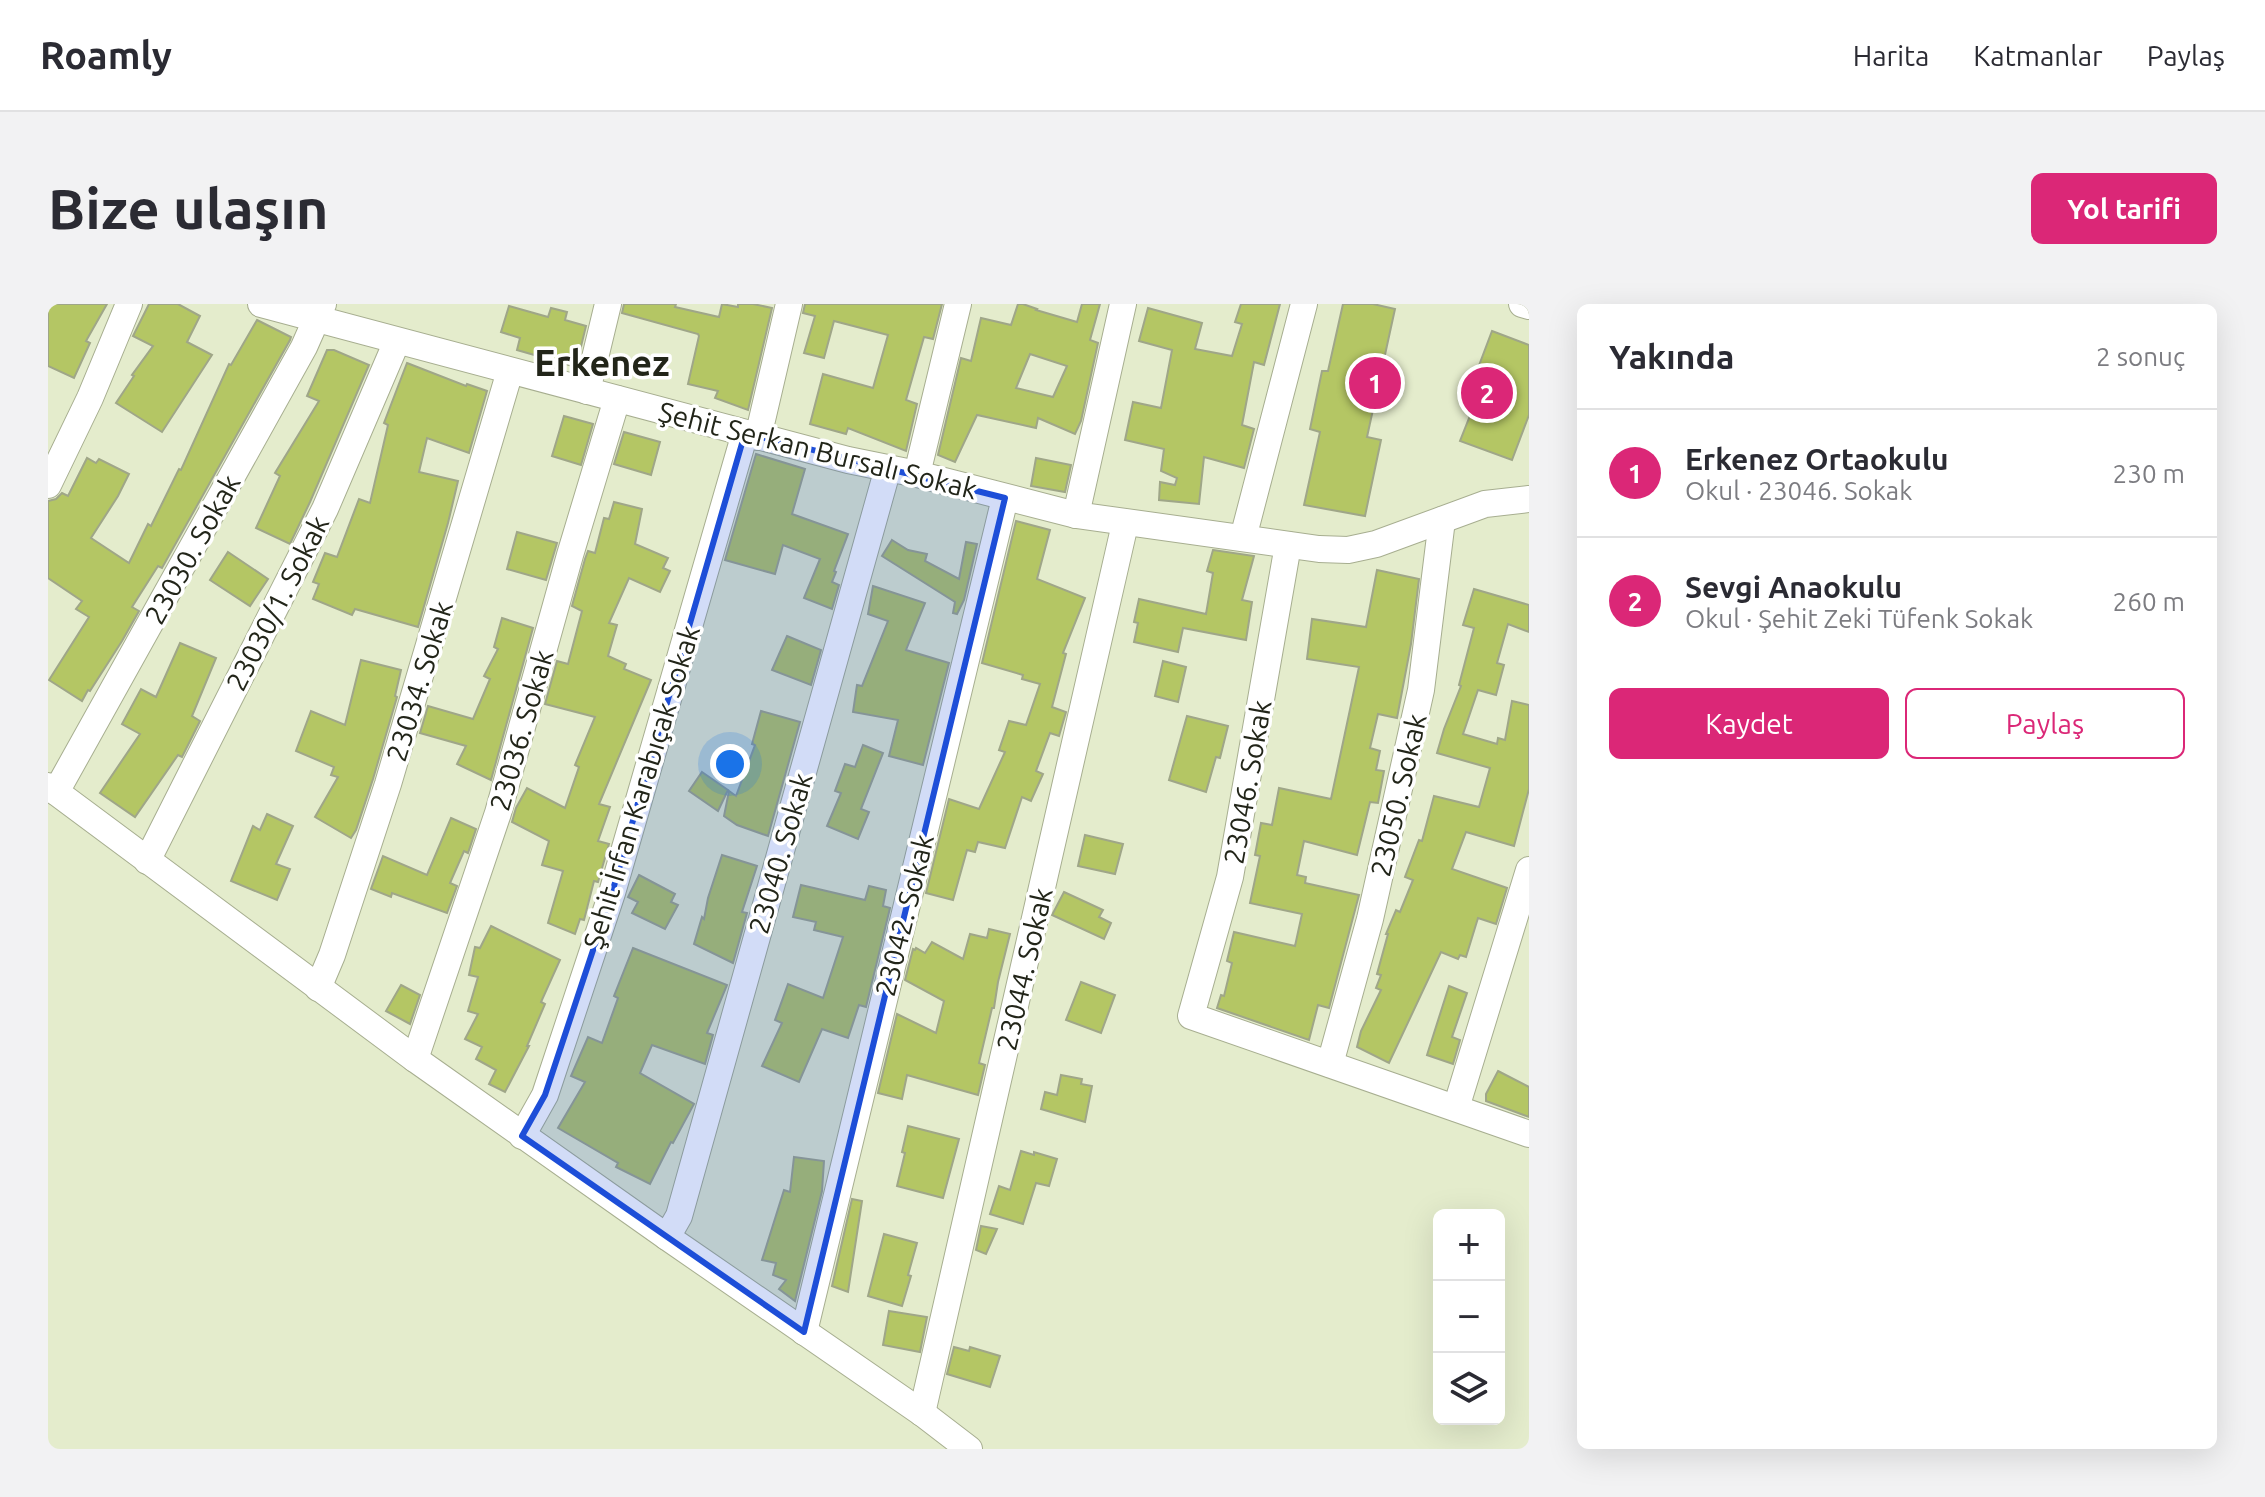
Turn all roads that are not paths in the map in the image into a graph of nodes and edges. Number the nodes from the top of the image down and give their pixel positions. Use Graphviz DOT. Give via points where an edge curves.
graph roads {
  1 [pos="129,304"];
  2 [pos="261,304"];
  3 [pos="608,304"];
  4 [pos="789,304"];
  5 [pos="958,304"];
  6 [pos="1123,304"];
  7 [pos="1304,304"];
  8 [pos="1522,304"];
  9 [pos="1529,306"];
  10 [pos="320,312"];
  11 [pos="397,341"];
  12 [pos="510,371"];
  13 [pos="587,391"];
  14 [pos="617,399"];
  15 [pos="751,435"];
  16 [pos="888,468"];
  17 [pos="917,474"];
  18 [pos="48,485"];
  19 [pos="1005,498"];
  20 [pos="1529,499"];
  21 [pos="1076,515"];
  22 [pos="1442,520"];
  23 [pos="1125,524"];
  24 [pos="1243,538"];
  25 [pos="1288,545"];
  26 [pos="52,789"];
  27 [pos="147,861"];
  28 [pos="1529,870"];
  29 [pos="318,988"];
  30 [pos="415,1059"];
  31 [pos="1330,1064"];
  32 [pos="1456,1108"];
  33 [pos="1529,1134"];
  34 [pos="522,1136"];
  35 [pos="667,1237"];
  36 [pos="804,1332"];
  37 [pos="922,1413"];
  38 [pos="969,1449"];
  1 -- 18 [label="street"];
  2 -- 10 [label="street, Şehit Serkan Bursalı Sokak"];
  3 -- 13 [label="street"];
  4 -- 15 [label="street, Şehit İrfan Karabıçak Sokak"];
  5 -- 17 [label="street"];
  6 -- 21 [label="street"];
  7 -- 24 [label="street"];
  8 -- 9 [label="street"];
  10 -- 11 [label="street, Şehit Serkan Bursalı Sokak"];
  10 -- 26 [label="street, 23030. Sokak"];
  11 -- 12 [label="street, Şehit Serkan Bursalı Sokak"];
  11 -- 27 [label="street, 23030/1. Sokak" via="325,509"];
  12 -- 13 [label="street, Şehit Serkan Bursalı Sokak"];
  12 -- 29 [label="street, 23034. Sokak" via="388,784"];
  13 -- 14 [label="street, Şehit Serkan Bursalı Sokak"];
  14 -- 15 [label="street, Şehit Serkan Bursalı Sokak"];
  14 -- 30 [label="street, 23036. Sokak" via="498,813"];
  15 -- 16 [label="street, Şehit Serkan Bursalı Sokak"];
  15 -- 34 [label="street, Şehit İrfan Karabıçak Sokak" via="612,893 545,1095"];
  16 -- 17 [label="street, Şehit Serkan Bursalı Sokak"];
  16 -- 35 [label="street, 23040. Sokak" via="679,1216"];
  17 -- 19 [label="street, Şehit Serkan Bursalı Sokak"];
  19 -- 21 [label="street, Şehit Serkan Bursalı Sokak"];
  19 -- 36 [label="street, 23042. Sokak"];
  20 -- 22 [label="street, Şehit Serkan Bursalı Sokak" via="1485,504"];
  21 -- 23 [label="street, Şehit Serkan Bursalı Sokak"];
  22 -- 25 [label="street, Şehit Serkan Bursalı Sokak" via="1348,550"];
  22 -- 31 [label="street, 23050. Sokak" via="1421,690 1370,919"];
  23 -- 24 [label="street, Şehit Serkan Bursalı Sokak"];
  23 -- 37 [label="street, 23044. Sokak"];
  24 -- 25 [label="street, Şehit Serkan Bursalı Sokak"];
  25 -- 31 [label="street, 23046. Sokak" via="1230,877 1191,1016"];
  26 -- 27 [label="street"];
  27 -- 29 [label="street"];
  28 -- 32 [label="street"];
  29 -- 30 [label="street"];
  30 -- 34 [label="street"];
  31 -- 32 [label="street"];
  32 -- 33 [label="street"];
  34 -- 35 [label="street"];
  35 -- 36 [label="street"];
  36 -- 37 [label="street"];
  37 -- 38 [label="street"];
}
